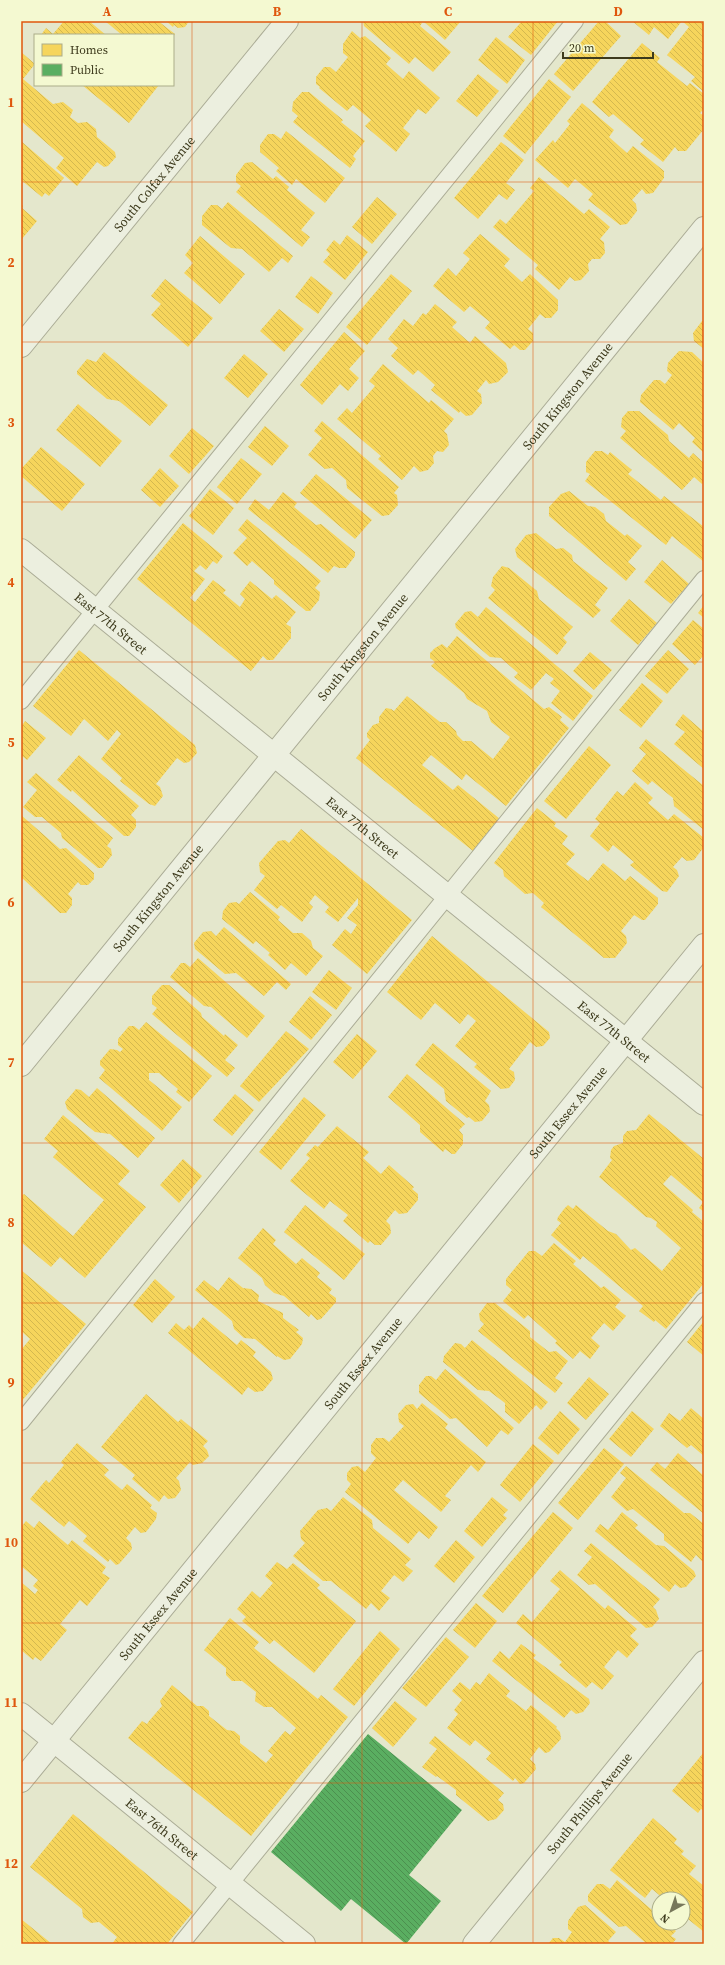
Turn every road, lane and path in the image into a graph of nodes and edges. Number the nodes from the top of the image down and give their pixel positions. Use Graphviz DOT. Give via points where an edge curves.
graph roads {
  1 [pos="287,21"];
  2 [pos="575,21"];
  3 [pos="704,228"];
  4 [pos="21,346"];
  5 [pos="21,550"];
  6 [pos="704,579"];
  7 [pos="95,610"];
  8 [pos="21,701"];
  9 [pos="274,755"];
  10 [pos="447,896"];
  11 [pos="704,945"];
  12 [pos="626,1041"];
  13 [pos="21,1064"];
  14 [pos="704,1104"];
  15 [pos="704,1302"];
  16 [pos="21,1422"];
  17 [pos="704,1662"];
  18 [pos="21,1714"];
  19 [pos="54,1741"];
  20 [pos="21,1781"];
  21 [pos="230,1884"];
  22 [pos="181,1944"];
  23 [pos="304,1944"];
  24 [pos="474,1944"];
  1 -- 4 [label="street, South Colfax Avenue"];
  2 -- 7 [label="lane"];
  3 -- 9 [label="street, South Kingston Avenue"];
  5 -- 7 [label="street, East 77th Street"];
  6 -- 10 [label="lane"];
  7 -- 8 [label="lane"];
  7 -- 9 [label="street, East 77th Street"];
  9 -- 10 [label="street, East 77th Street"];
  9 -- 13 [label="street, South Kingston Avenue"];
  10 -- 12 [label="street, East 77th Street"];
  10 -- 16 [label="lane"];
  11 -- 12 [label="street, South Essex Avenue"];
  12 -- 14 [label="street, East 77th Street"];
  12 -- 19 [label="street, South Essex Avenue"];
  15 -- 21 [label="lane"];
  17 -- 24 [label="street, South Phillips Avenue"];
  18 -- 19 [label="street, East 76th Street"];
  19 -- 20 [label="street, South Essex Avenue"];
  19 -- 21 [label="street, East 76th Street"];
  21 -- 22 [label="lane"];
  21 -- 23 [label="street, East 76th Street"];
}
